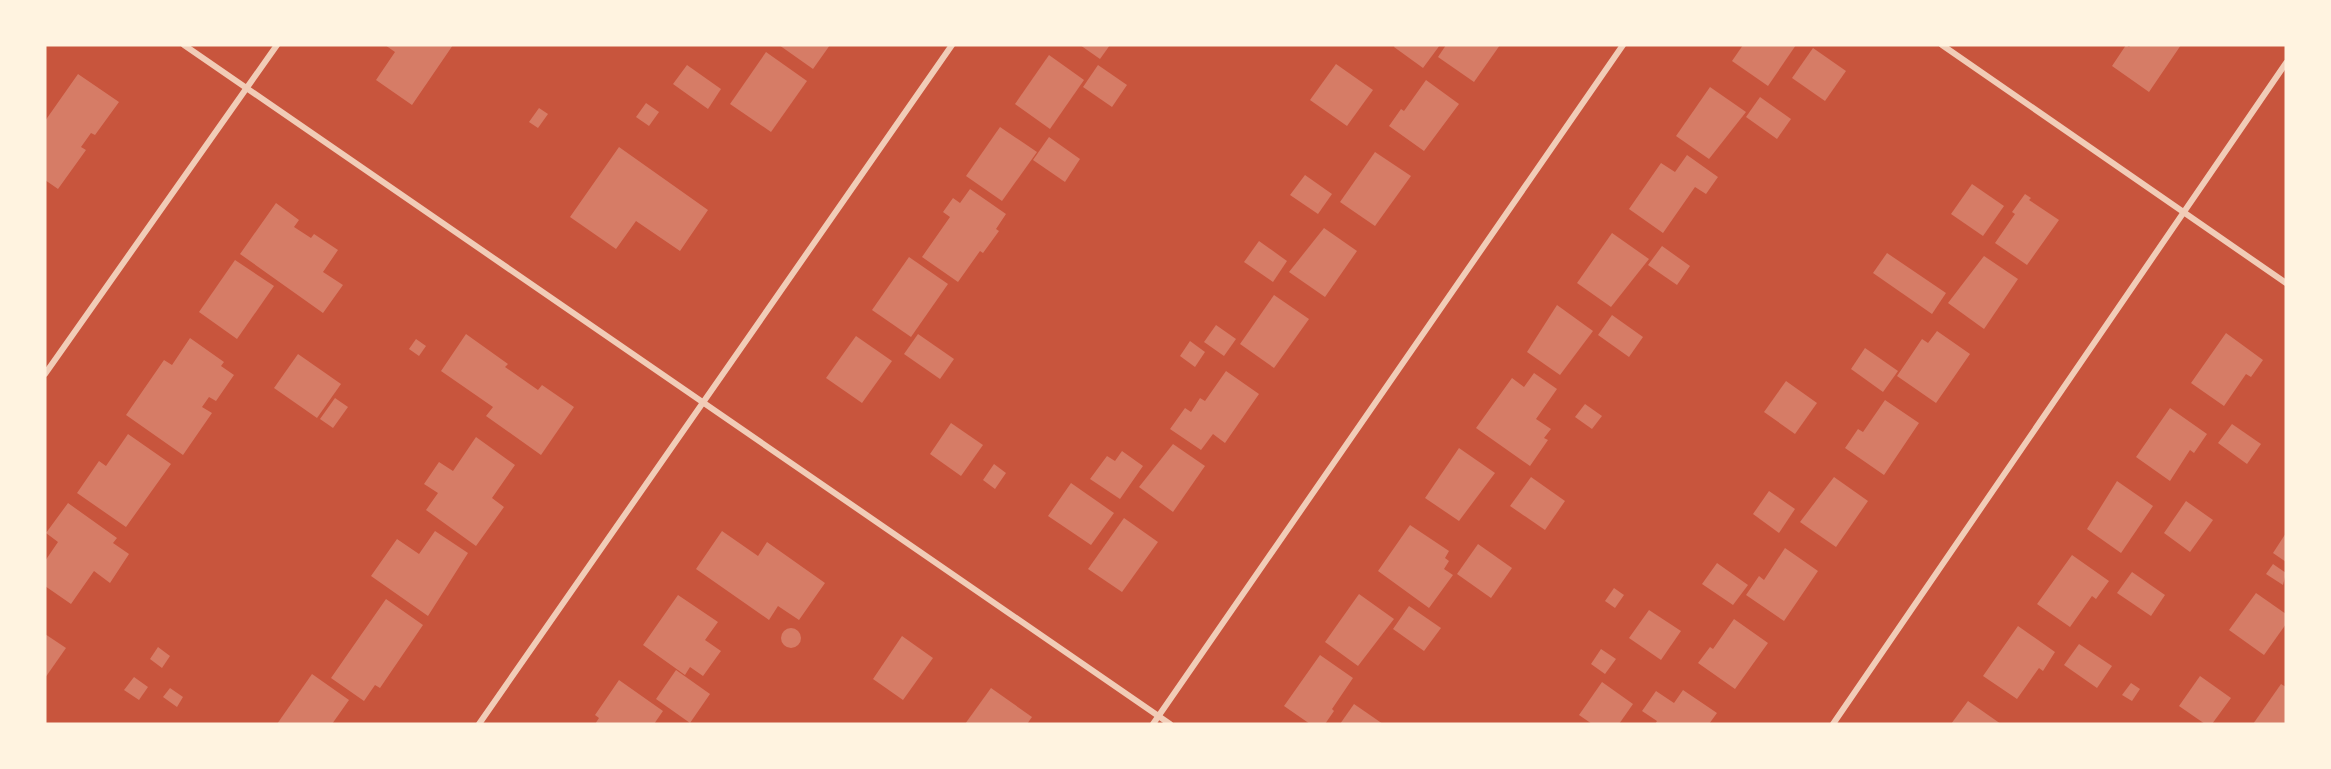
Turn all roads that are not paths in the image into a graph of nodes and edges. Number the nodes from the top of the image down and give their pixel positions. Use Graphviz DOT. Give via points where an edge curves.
graph roads {
  1 [pos="184,45"];
  2 [pos="277,45"];
  3 [pos="952,45"];
  4 [pos="1623,45"];
  5 [pos="1942,45"];
  6 [pos="2286,63"];
  7 [pos="247,90"];
  8 [pos="2184,212"];
  9 [pos="2286,283"];
  10 [pos="45,374"];
  11 [pos="703,401"];
  12 [pos="1158,716"];
  13 [pos="479,724"];
  14 [pos="1153,724"];
  15 [pos="1170,724"];
  16 [pos="1833,724"];
  1 -- 7 [label="street"];
  2 -- 7 [label="street"];
  3 -- 11 [label="street"];
  4 -- 12 [label="street"];
  5 -- 8 [label="street"];
  6 -- 8 [label="street"];
  7 -- 10 [label="street"];
  7 -- 11 [label="street"];
  8 -- 9 [label="street"];
  8 -- 16 [label="street"];
  11 -- 12 [label="street"];
  11 -- 13 [label="street"];
  12 -- 14 [label="street"];
  12 -- 15 [label="street"];
}
